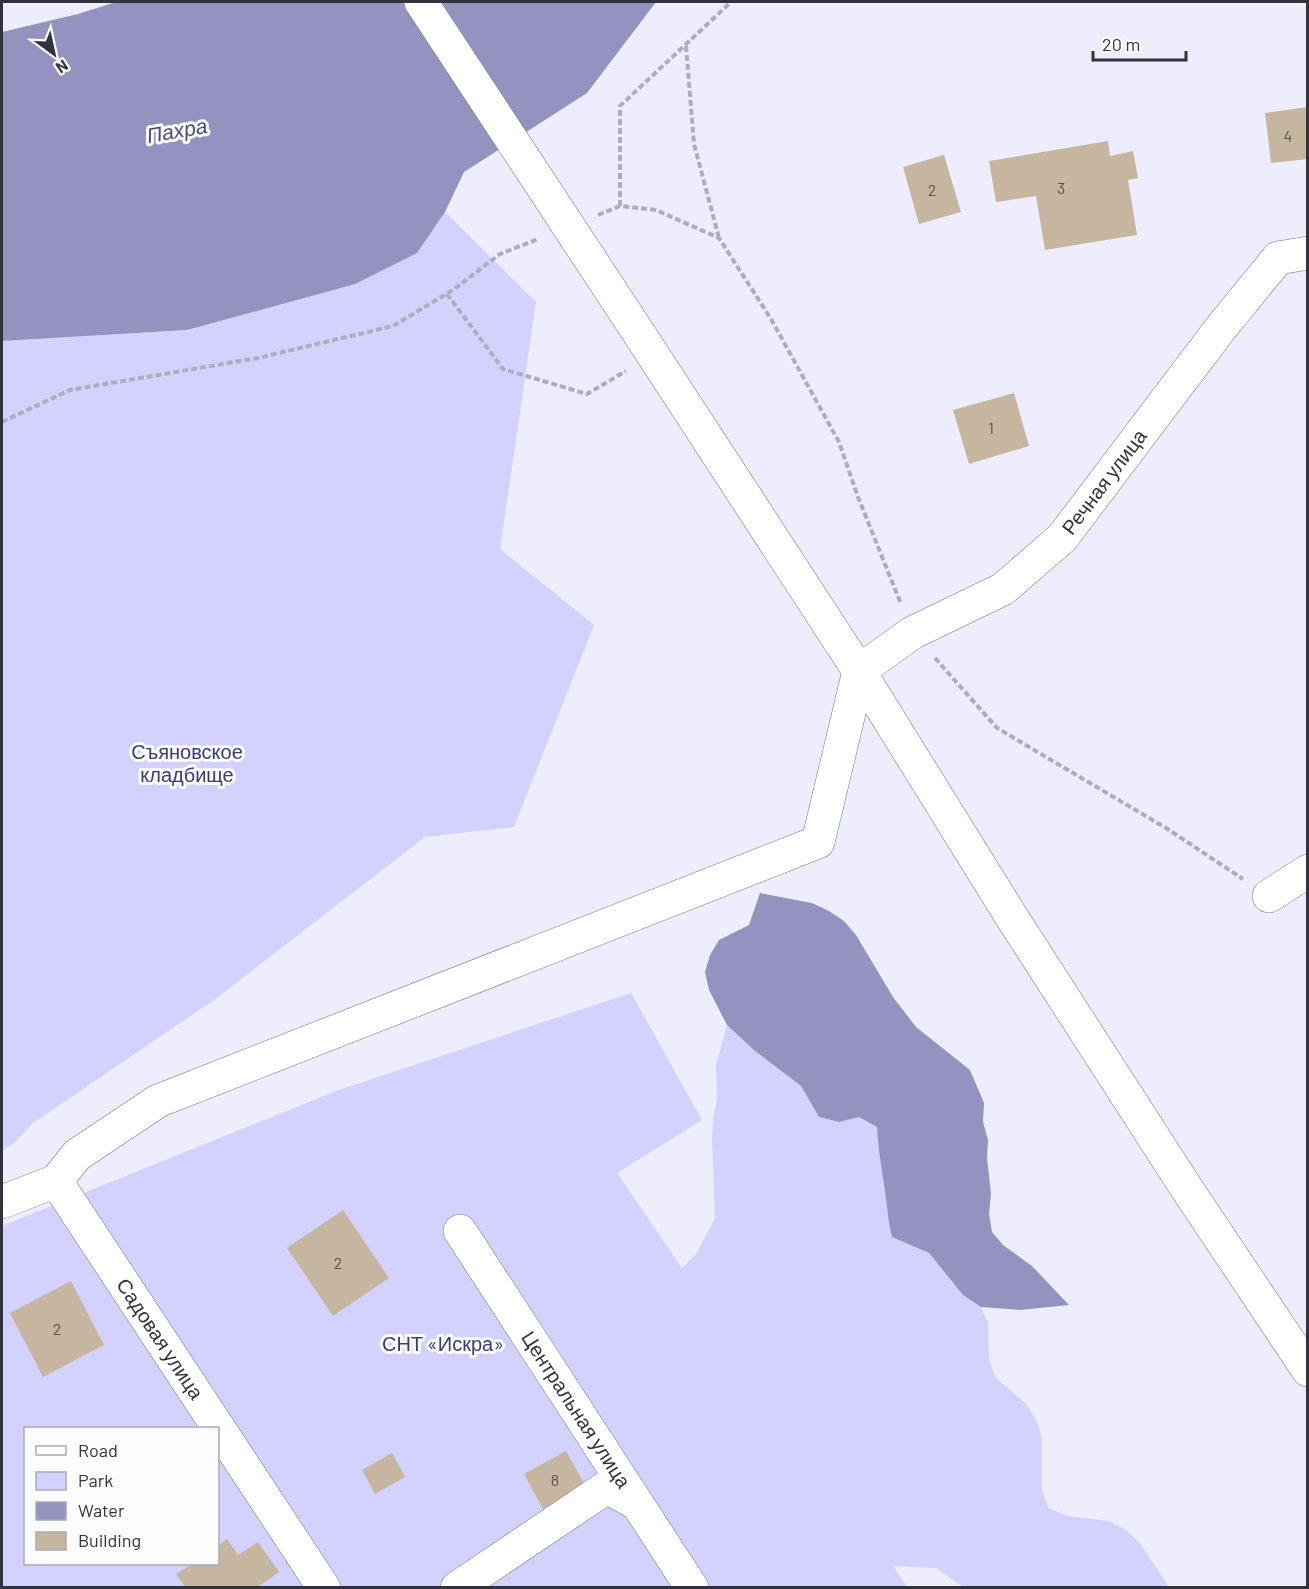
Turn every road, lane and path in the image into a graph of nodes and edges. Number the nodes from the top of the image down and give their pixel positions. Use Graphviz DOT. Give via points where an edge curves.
graph roads {
  1 [pos="422,2"];
  2 [pos="730,2"];
  3 [pos="686,45"];
  4 [pos="620,206"];
  5 [pos="588,219"];
  6 [pos="544,236"];
  7 [pos="719,238"];
  8 [pos="1308,253"];
  9 [pos="447,294"];
  10 [pos="646,345"];
  11 [pos="2,422"];
  12 [pos="912,633"];
  13 [pos="859,671"];
  14 [pos="1308,871"];
  15 [pos="1269,896"];
  16 [pos="56,1181"];
  17 [pos="2,1202"];
  18 [pos="460,1231"];
  19 [pos="1308,1371"];
  20 [pos="218,1427"];
  21 [pos="219,1428"];
  22 [pos="636,1503"];
  23 [pos="324,1587"];
  24 [pos="457,1587"];
  25 [pos="692,1587"];
  1 -- 10 [label="street, bridge"];
  2 -- 3 [label="path"];
  3 -- 4 [label="path" via="620,106"];
  3 -- 7 [label="path" via="694,144"];
  4 -- 5 [label="path"];
  4 -- 7 [label="path" via="656,210"];
  6 -- 9 [label="path" via="500,254"];
  7 -- 12 [label="path" via="771,319 839,442"];
  8 -- 12 [label="street, Речная улица" via="1278,258 1062,538 1003,588"];
  9 -- 10 [label="path" via="504,369 587,394"];
  9 -- 11 [label="path" via="393,326 258,358 70,390"];
  10 -- 13 [label="street"];
  12 -- 13 [label="street, Речная улица"];
  12 -- 15 [label="path" via="997,728 1166,828"];
  13 -- 16 [label="street" via="818,842 158,1101 76,1155"];
  13 -- 19 [label="street" via="1030,945"];
  14 -- 15 [label="street"];
  16 -- 17 [label="street"];
  16 -- 20 [label="street, Садовая улица"];
  18 -- 22 [label="street, Центральная улица"];
  21 -- 23 [label="street, Садовая улица"];
  22 -- 24 [label="street" via="607,1487"];
  22 -- 25 [label="street, Центральная улица"];
}
